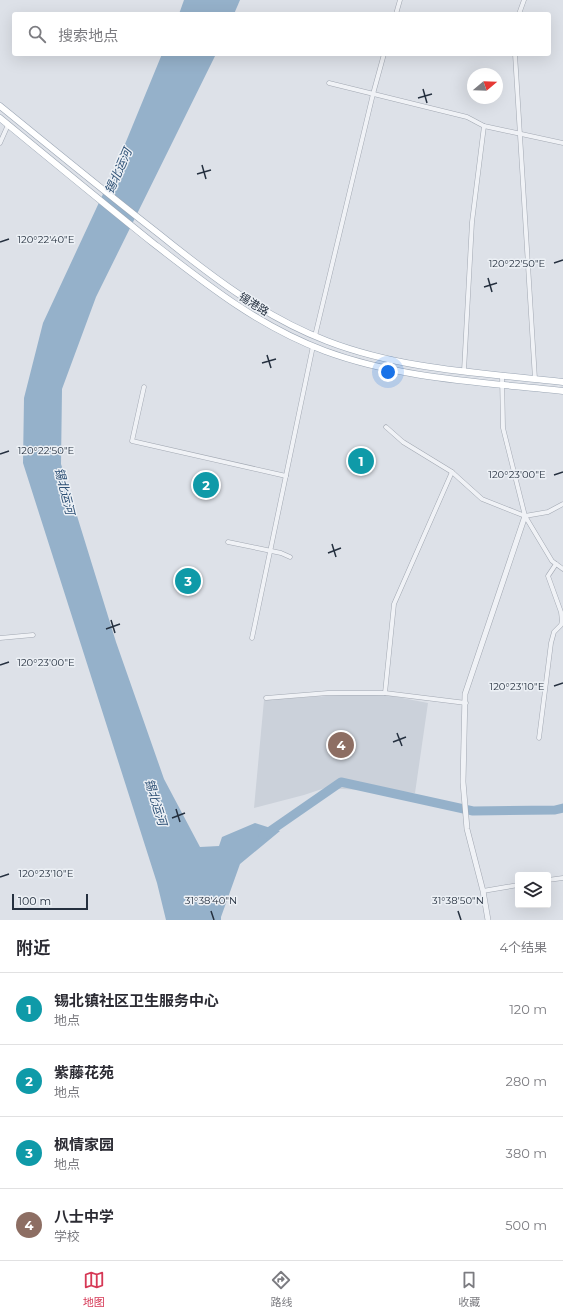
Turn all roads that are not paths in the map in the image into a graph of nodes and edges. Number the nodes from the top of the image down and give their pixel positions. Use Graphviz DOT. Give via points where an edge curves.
graph roads {
  1 [pos="400,0"];
  2 [pos="524,0"];
  3 [pos="397,12"];
  4 [pos="520,12"];
  5 [pos="383,56"];
  6 [pos="514,56"];
  7 [pos="329,83"];
  8 [pos="373,94"];
  9 [pos="0,106"];
  10 [pos="0,118"];
  11 [pos="8,125"];
  12 [pos="484,126"];
  13 [pos="520,134"];
  14 [pos="0,142"];
  15 [pos="563,143"];
  16 [pos="315,336"];
  17 [pos="313,346"];
  18 [pos="464,371"];
  19 [pos="502,375"];
  20 [pos="535,379"];
  21 [pos="563,382"];
  22 [pos="501,384"];
  23 [pos="144,387"];
  24 [pos="563,391"];
  25 [pos="386,427"];
  26 [pos="452,472"];
  27 [pos="286,476"];
  28 [pos="563,504"];
  29 [pos="524,516"];
  30 [pos="228,542"];
  31 [pos="269,550"];
  32 [pos="290,557"];
  33 [pos="556,564"];
  34 [pos="563,569"];
  35 [pos="33,635"];
  36 [pos="0,638"];
  37 [pos="252,638"];
  38 [pos="385,693"];
  39 [pos="266,698"];
  40 [pos="466,703"];
  41 [pos="539,738"];
  42 [pos="563,878"];
  43 [pos="551,880"];
  44 [pos="515,886"];
  45 [pos="483,891"];
  46 [pos="488,920"];
  1 -- 3 [label="street"];
  2 -- 4 [label="street"];
  5 -- 8 [label="street"];
  6 -- 13 [label="street"];
  7 -- 8 [label="street"];
  8 -- 12 [label="street" via="468,117"];
  8 -- 16 [label="street"];
  9 -- 16 [label="main road, 锡港路" via="214,278 279,319"];
  10 -- 11 [label="main road, 锡港路"];
  11 -- 14 [label="street"];
  11 -- 17 [label="main road, 锡港路" via="208,286 274,328"];
  12 -- 13 [label="street"];
  12 -- 18 [label="street" via="472,222"];
  13 -- 15 [label="street"];
  13 -- 20 [label="street"];
  16 -- 18 [label="main road, 锡港路" via="375,356"];
  17 -- 22 [label="main road, 锡港路" via="350,359 409,373 442,379"];
  17 -- 27 [label="street"];
  18 -- 19 [label="main road, 锡港路"];
  19 -- 20 [label="main road, 锡港路"];
  19 -- 22 [label="street"];
  20 -- 21 [label="main road, 锡港路"];
  22 -- 24 [label="main road, 锡港路"];
  22 -- 29 [label="street" via="503,428"];
  23 -- 27 [label="street" via="132,441"];
  25 -- 26 [label="street" via="403,442"];
  26 -- 29 [label="street" via="482,499"];
  26 -- 38 [label="street" via="394,604"];
  27 -- 31 [label="street"];
  28 -- 29 [label="street" via="548,512"];
  29 -- 33 [label="street"];
  29 -- 40 [label="street" via="465,694"];
  30 -- 31 [label="street"];
  31 -- 32 [label="street"];
  31 -- 37 [label="street"];
  33 -- 34 [label="street"];
  33 -- 41 [label="street" via="548,576 562,621 554,632 551,643"];
  35 -- 36 [label="street"];
  38 -- 39 [label="street"];
  38 -- 40 [label="street"];
  40 -- 45 [label="street" via="464,782 467,829"];
  42 -- 43 [label="street"];
  44 -- 45 [label="street"];
  45 -- 46 [label="street"];
}
